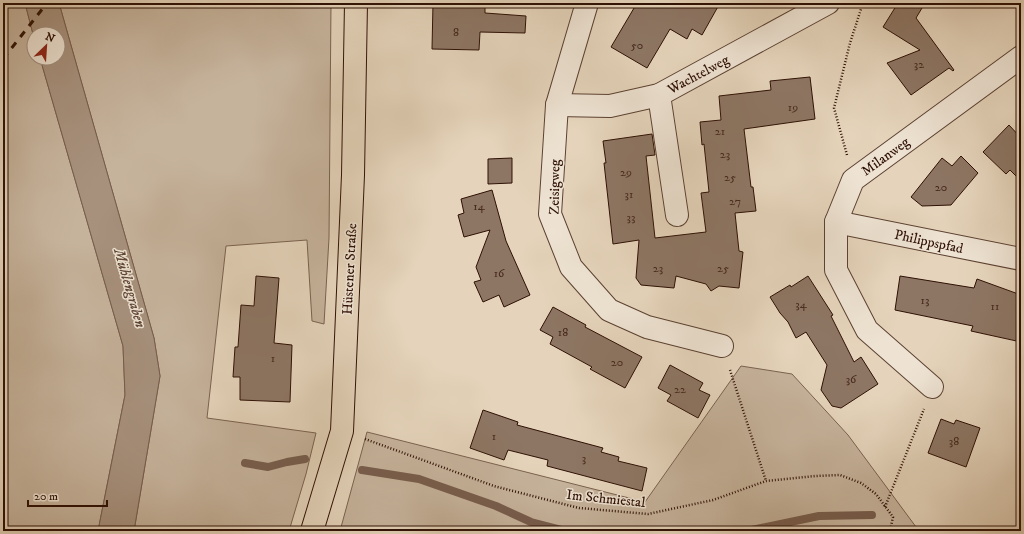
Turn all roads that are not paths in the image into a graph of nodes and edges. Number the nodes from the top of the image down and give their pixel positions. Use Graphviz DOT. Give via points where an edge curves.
graph roads {
  1 [pos="356,3"];
  2 [pos="587,3"];
  3 [pos="828,3"];
  4 [pos="1021,57"];
  5 [pos="659,95"];
  6 [pos="557,105"];
  7 [pos="677,215"];
  8 [pos="836,222"];
  9 [pos="1021,259"];
  10 [pos="722,346"];
  11 [pos="932,387"];
  12 [pos="312,531"];
  1 -- 12 [label="main road, Hüstener Straße" via="353,175 342,431"];
  2 -- 6 [label="street, Zeisigweg"];
  3 -- 5 [label="street, Wachtelweg"];
  4 -- 8 [label="street, Milanweg" via="853,180"];
  5 -- 6 [label="street, Wachtelweg" via="610,106"];
  5 -- 7 [label="street"];
  6 -- 10 [label="street, Zeisigweg" via="550,214 571,267 609,310 647,328"];
  8 -- 9 [label="street, Philippspfad"];
  8 -- 11 [label="street, Milanweg" via="836,270 867,330"];
}
